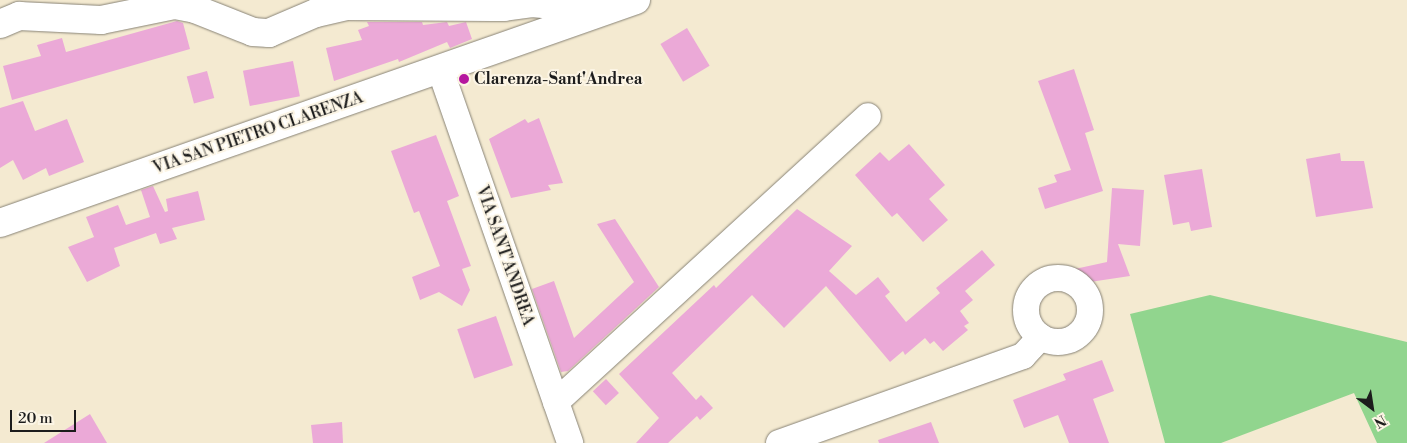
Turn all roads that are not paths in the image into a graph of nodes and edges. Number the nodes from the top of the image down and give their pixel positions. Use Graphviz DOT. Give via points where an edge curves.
graph roads {
  1 [pos="636,0"];
  2 [pos="504,7"];
  3 [pos="610,9"];
  4 [pos="11,13"];
  5 [pos="517,44"];
  6 [pos="440,69"];
  7 [pos="868,116"];
  8 [pos="0,223"];
  9 [pos="1041,337"];
  10 [pos="556,402"];
  11 [pos="570,443"];
  12 [pos="779,443"];
  1 -- 3 [label="main road"];
  2 -- 3 [label="main road" via="532,3"];
  2 -- 4 [label="main road" via="346,6 316,13 269,32 253,32 175,5 101,20"];
  2 -- 5 [label="main road" via="514,12 520,22 521,34"];
  3 -- 5 [label="main road, VIA SAN PIETRO CLARENZA"];
  5 -- 6 [label="main road, VIA SAN PIETRO CLARENZA"];
  6 -- 8 [label="main road, VIA SAN PIETRO CLARENZA"];
  6 -- 10 [label="street, VIA SANT'ANDREA"];
  7 -- 10 [label="street"];
  9 -- 12 [label="street" via="1023,356"];
  10 -- 11 [label="street, VIA SANT'ANDREA"];
}
